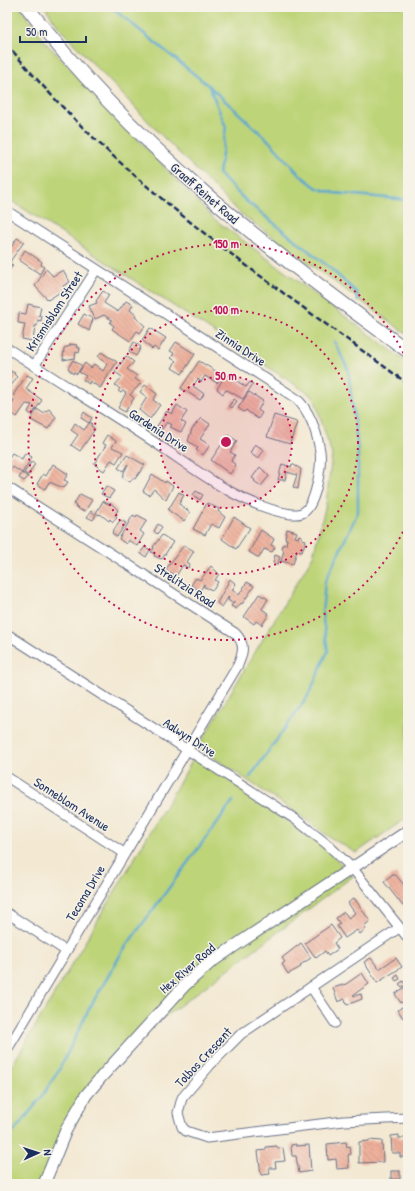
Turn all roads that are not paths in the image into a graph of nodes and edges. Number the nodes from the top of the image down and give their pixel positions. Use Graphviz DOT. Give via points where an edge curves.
graph roads {
  1 [pos="27,7"];
  2 [pos="7,211"];
  3 [pos="96,270"];
  4 [pos="7,348"];
  5 [pos="408,352"];
  6 [pos="34,366"];
  7 [pos="7,487"];
  8 [pos="304,512"];
  9 [pos="7,634"];
  10 [pos="187,750"];
  11 [pos="7,777"];
  12 [pos="408,831"];
  13 [pos="124,853"];
  14 [pos="353,869"];
  15 [pos="7,913"];
  16 [pos="399,928"];
  17 [pos="408,938"];
  18 [pos="66,951"];
  19 [pos="311,987"];
  20 [pos="335,1023"];
  21 [pos="7,1050"];
  22 [pos="408,1118"];
  23 [pos="44,1184"];
  1 -- 5 [label="main road, Graaff Reinet Road" via="83,74 177,170 268,247"];
  2 -- 3 [label="street, Zinnia Drive"];
  3 -- 6 [label="street, Krismisblom Street"];
  3 -- 8 [label="street, Zinnia Drive" via="302,405 315,435 321,460 311,502"];
  4 -- 6 [label="street, Gardenia Drive"];
  6 -- 8 [label="street, Gardenia Drive" via="239,496 259,506 281,512"];
  7 -- 10 [label="street, Strelitzia Road" via="240,638 243,647 240,661"];
  9 -- 10 [label="street, Aalwyn Drive"];
  10 -- 13 [label="street, Tecoma Drive"];
  10 -- 14 [label="street, Aalwyn Drive" via="295,819"];
  11 -- 13 [label="street, Sonneblom Avenue"];
  12 -- 14 [label="street, Hex River Road"];
  13 -- 18 [label="street, Tecoma Drive"];
  14 -- 16 [label="street, Aalwyn Drive"];
  14 -- 23 [label="street, Hex River Road" via="236,946 185,985 86,1095 66,1130"];
  15 -- 18 [label="street"];
  16 -- 17 [label="street, Aalwyn Drive"];
  16 -- 19 [label="street, Tolbos Crescent"];
  18 -- 21 [label="street, Tecoma Drive"];
  19 -- 20 [label="street"];
  19 -- 22 [label="street, Tolbos Crescent" via="241,1034 212,1064 182,1098 178,1113 182,1127 191,1134 206,1138 350,1121"];
}
